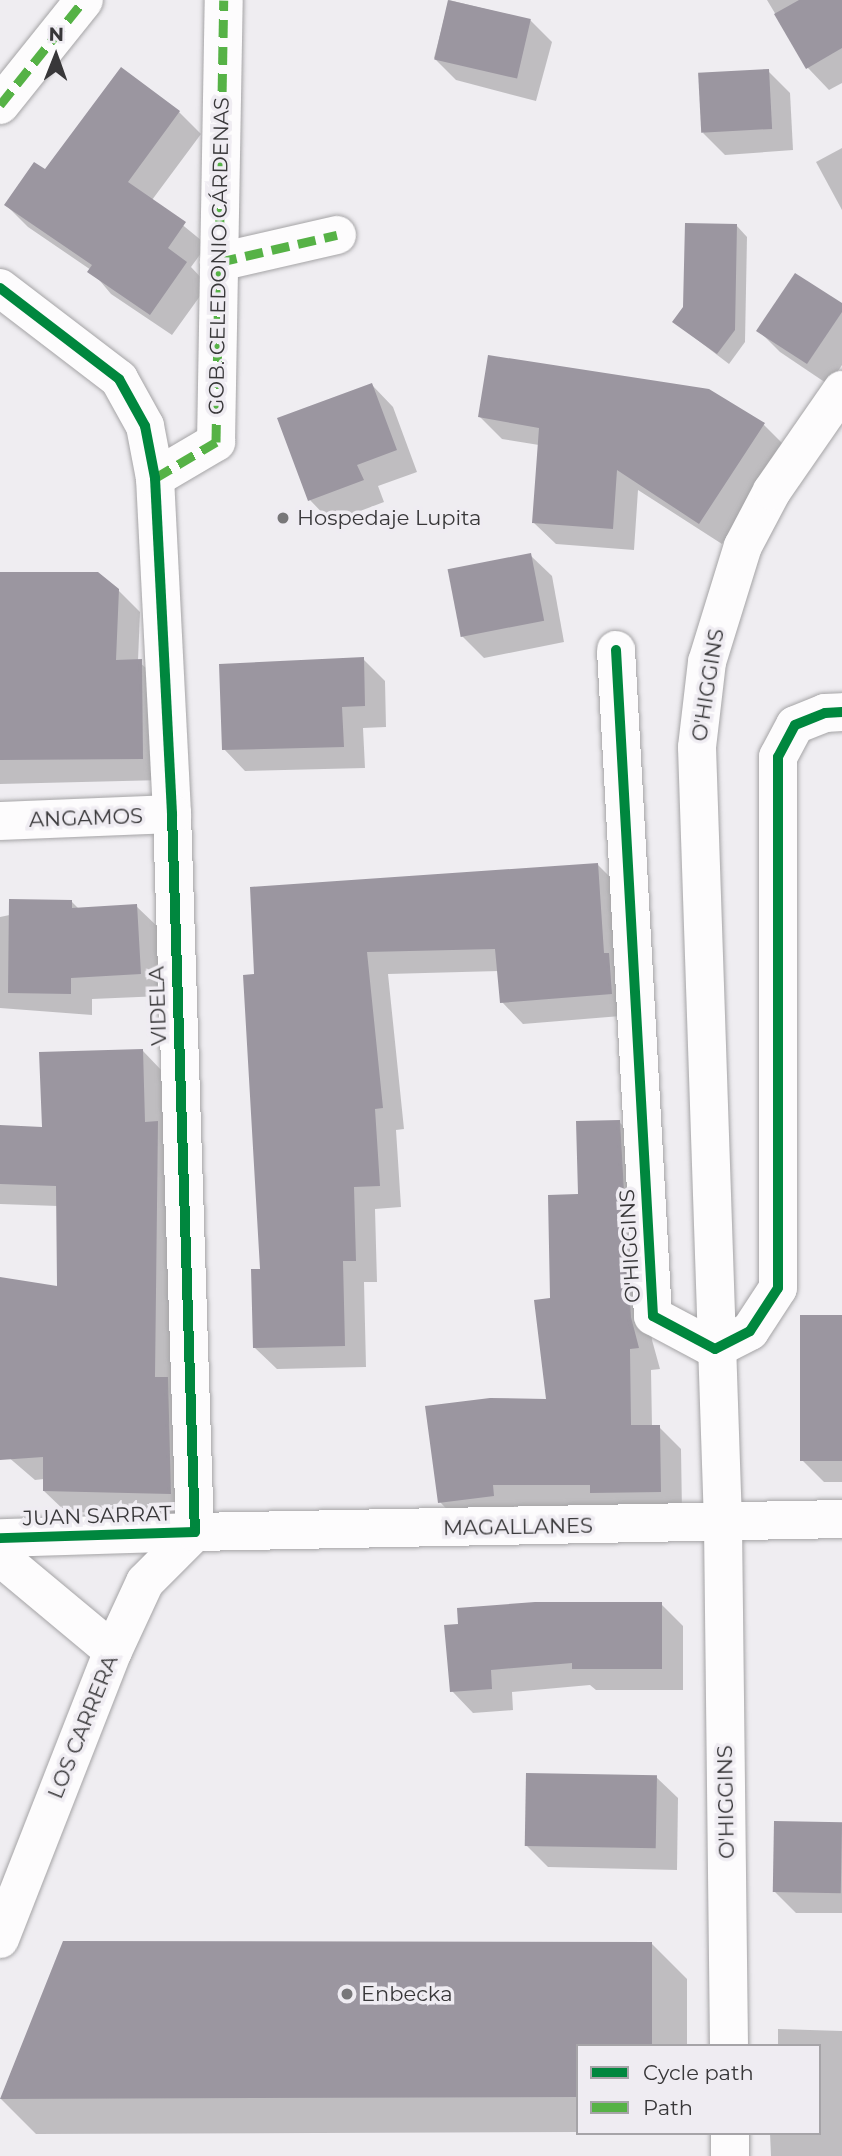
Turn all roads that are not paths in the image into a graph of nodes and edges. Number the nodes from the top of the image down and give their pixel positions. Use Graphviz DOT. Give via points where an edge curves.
graph roads {
  1 [pos="84,0"];
  2 [pos="224,0"];
  3 [pos="0,105"];
  4 [pos="337,235"];
  5 [pos="219,262"];
  6 [pos="0,288"];
  7 [pos="842,390"];
  8 [pos="155,478"];
  9 [pos="616,650"];
  10 [pos="842,712"];
  11 [pos="172,814"];
  12 [pos="0,821"];
  13 [pos="715,1349"];
  14 [pos="842,1519"];
  15 [pos="723,1523"];
  16 [pos="195,1532"];
  17 [pos="0,1538"];
  18 [pos="0,1557"];
  19 [pos="113,1651"];
  20 [pos="0,1939"];
  21 [pos="729,2044"];
  22 [pos="730,2135"];
  23 [pos="730,2156"];
  1 -- 3 [label="main road"];
  2 -- 5 [label="main road, GOB. CELEDONIO CÁRDENAS"];
  4 -- 5 [label="main road"];
  5 -- 8 [label="main road, GOB. CELEDONIO CÁRDENAS" via="216,442"];
  6 -- 8 [label="main road, VIDELA" via="118,379 145,426"];
  7 -- 13 [label="main road, O'HIGGINS" via="772,491 743,546 722,603 701,704 698,791"];
  8 -- 11 [label="main road, VIDELA"];
  9 -- 13 [label="main road, O'HIGGINS" via="653,1316"];
  10 -- 13 [label="main road" via="825,713 795,725 778,757 778,1288 750,1331"];
  11 -- 12 [label="main road, ANGAMOS"];
  11 -- 16 [label="main road, VIDELA"];
  13 -- 15 [label="main road, O'HIGGINS"];
  14 -- 15 [label="main road, MAGALLANES"];
  15 -- 16 [label="main road, MAGALLANES"];
  15 -- 21 [label="main road, O'HIGGINS"];
  16 -- 17 [label="main road, JUAN SARRAT"];
  16 -- 19 [label="main road, LOS CARRERA" via="145,1582"];
  18 -- 19 [label="main road"];
  19 -- 20 [label="main road, LOS CARRERA"];
  22 -- 23 [label="main road"];
}
